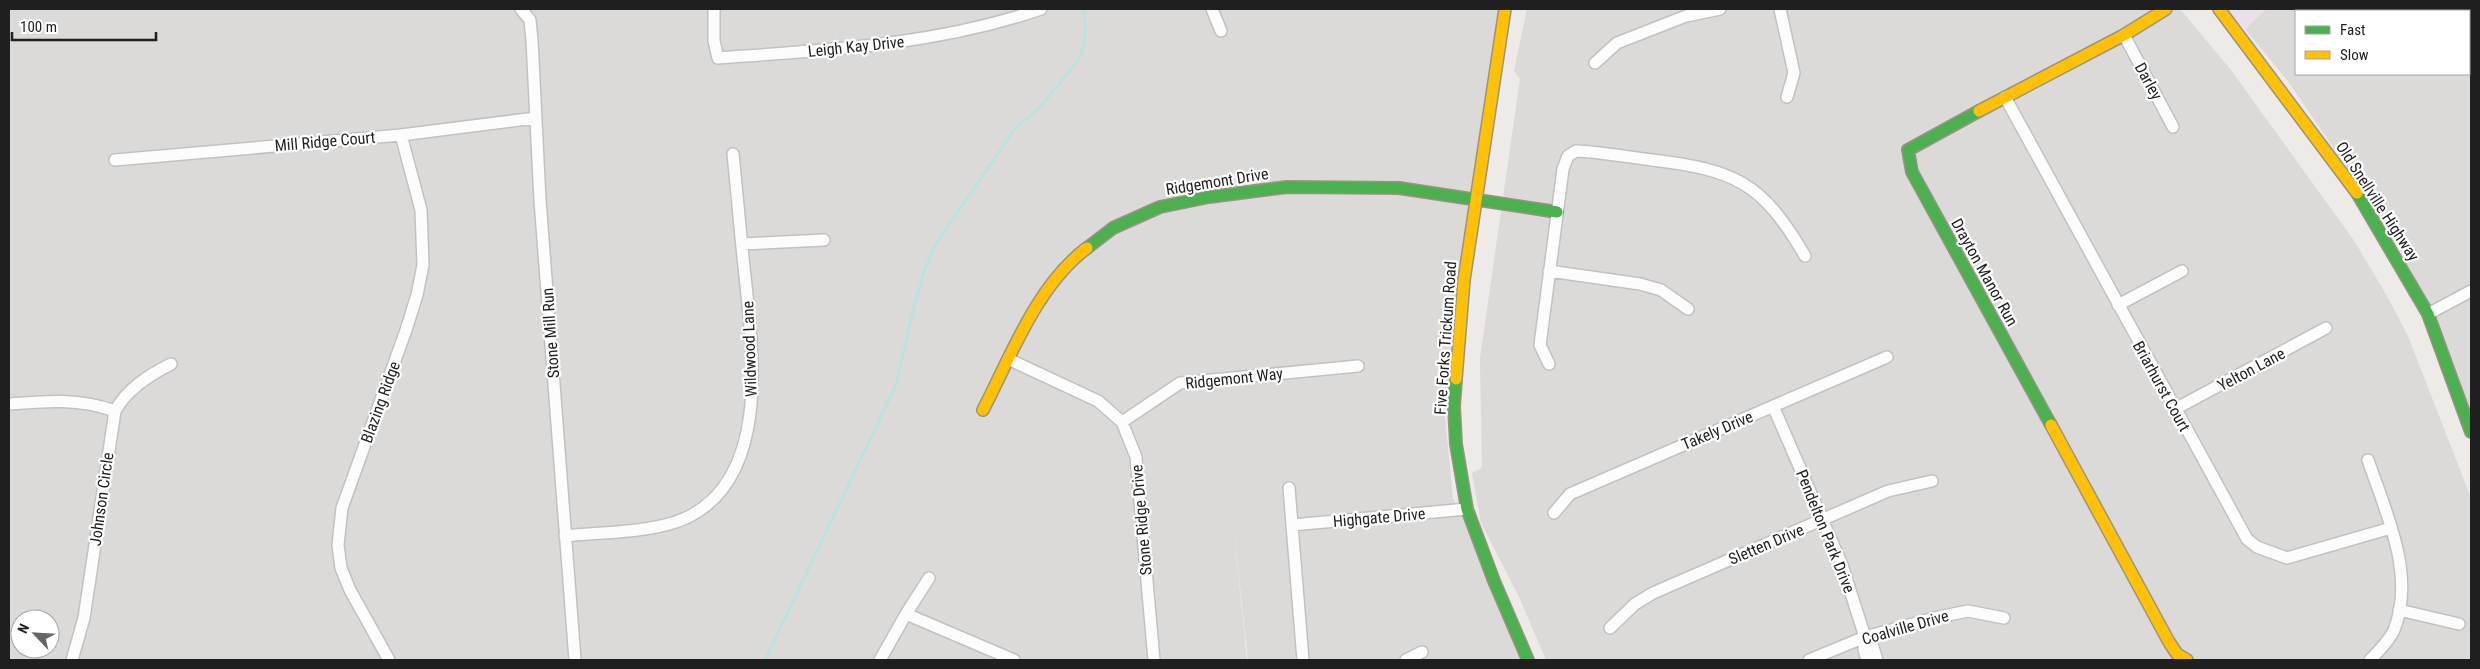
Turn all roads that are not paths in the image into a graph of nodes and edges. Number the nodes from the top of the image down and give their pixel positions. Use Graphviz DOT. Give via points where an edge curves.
graph roads {
  1 [pos="521,9"];
  2 [pos="714,9"];
  3 [pos="1041,9"];
  4 [pos="1212,9"];
  5 [pos="1505,9"];
  6 [pos="1720,9"];
  7 [pos="1780,9"];
  8 [pos="2166,9"];
  9 [pos="2219,9"];
  10 [pos="1221,31"];
  11 [pos="2124,35"];
  12 [pos="1595,63"];
  13 [pos="1787,97"];
  14 [pos="2005,98"];
  15 [pos="535,118"];
  16 [pos="2174,127"];
  17 [pos="401,135"];
  18 [pos="733,154"];
  19 [pos="116,160"];
  20 [pos="1477,201"];
  21 [pos="1557,212"];
  22 [pos="824,240"];
  23 [pos="742,244"];
  24 [pos="1805,256"];
  25 [pos="1549,271"];
  26 [pos="2182,271"];
  27 [pos="2471,291"];
  28 [pos="2118,305"];
  29 [pos="1688,309"];
  30 [pos="2428,314"];
  31 [pos="2326,328"];
  32 [pos="1887,357"];
  33 [pos="1008,359"];
  34 [pos="171,364"];
  35 [pos="1549,364"];
  36 [pos="1358,366"];
  37 [pos="9,404"];
  38 [pos="1773,406"];
  39 [pos="2175,409"];
  40 [pos="983,410"];
  41 [pos="115,411"];
  42 [pos="1122,422"];
  43 [pos="2471,432"];
  44 [pos="2368,460"];
  45 [pos="1932,481"];
  46 [pos="1289,488"];
  47 [pos="1467,509"];
  48 [pos="1554,513"];
  49 [pos="1823,519"];
  50 [pos="1292,525"];
  51 [pos="2391,528"];
  52 [pos="565,536"];
  53 [pos="929,578"];
  54 [pos="2399,610"];
  55 [pos="906,614"];
  56 [pos="2004,618"];
  57 [pos="2459,624"];
  58 [pos="1610,628"];
  59 [pos="1865,637"];
  60 [pos="1422,652"];
  61 [pos="385,659"];
  62 [pos="72,660"];
  63 [pos="575,660"];
  64 [pos="880,660"];
  65 [pos="1014,660"];
  66 [pos="1154,660"];
  67 [pos="1303,660"];
  68 [pos="1406,660"];
  69 [pos="1528,660"];
  70 [pos="1809,660"];
  71 [pos="1867,660"];
  72 [pos="1877,660"];
  73 [pos="2187,660"];
  74 [pos="2370,660"];
  1 -- 15 [label="street, Stone Mill Run" via="530,20"];
  2 -- 3 [label="street, Leigh Kay Drive" via="714,41 718,58 883,45 959,33"];
  4 -- 10 [label="street"];
  5 -- 20 [label="street, Five Forks Trickum Road"];
  6 -- 12 [label="street" via="1686,16 1616,43"];
  7 -- 13 [label="street" via="1794,73"];
  8 -- 11 [label="street, Drayton Manor Run"];
  9 -- 30 [label="street, Old Snellville Highway" via="2358,195"];
  11 -- 14 [label="street, Drayton Manor Run"];
  11 -- 16 [label="street, Darley"];
  14 -- 28 [label="street, Briarhurst Court"];
  14 -- 73 [label="street, Drayton Manor Run" via="1908,150 1910,165 2168,642 2177,654"];
  15 -- 17 [label="street, Mill Ridge Court"];
  15 -- 52 [label="street, Stone Mill Run"];
  17 -- 19 [label="street, Mill Ridge Court"];
  17 -- 61 [label="street, Blazing Ridge" via="421,210 423,265 406,330 342,508 338,545 341,568 350,590"];
  18 -- 23 [label="street, Wildwood Lane"];
  20 -- 21 [label="street, Ridgemont Drive"];
  20 -- 33 [label="street, Ridgemont Drive" via="1399,188 1287,188 1209,197 1160,207 1113,228 1076,256 1037,304"];
  20 -- 47 [label="street, Five Forks Trickum Road" via="1464,280 1454,406 1456,444"];
  21 -- 24 [label="street" via="1563,169 1568,156 1576,151 1695,165 1730,175 1756,191 1778,215"];
  21 -- 25 [label="street"];
  22 -- 23 [label="street"];
  23 -- 52 [label="street, Wildwood Lane" via="753,364 745,437 731,474 720,492 707,504 668,525"];
  25 -- 29 [label="street" via="1640,284 1661,290"];
  25 -- 35 [label="street" via="1540,345"];
  26 -- 28 [label="street"];
  27 -- 30 [label="street"];
  28 -- 39 [label="street, Briarhurst Court"];
  30 -- 43 [label="street, Old Snellville Highway"];
  31 -- 39 [label="street, Yelton Lane"];
  32 -- 38 [label="street, Takely Drive"];
  33 -- 40 [label="street, Ridgemont Drive"];
  33 -- 42 [label="street, Stone Ridge Drive" via="1098,401"];
  34 -- 41 [label="street, Johnson Circle" via="149,375 120,401"];
  36 -- 42 [label="street, Ridgemont Way" via="1180,383"];
  37 -- 41 [label="street" via="61,400 103,406"];
  38 -- 48 [label="street, Takely Drive" via="1570,494"];
  38 -- 49 [label="street, Pendelton Park Drive"];
  39 -- 51 [label="street, Briarhurst Court" via="2236,523 2257,547 2286,558"];
  41 -- 62 [label="street, Johnson Circle" via="84,618"];
  42 -- 66 [label="street, Stone Ridge Drive" via="1136,457"];
  44 -- 51 [label="street"];
  45 -- 49 [label="street, Sletten Drive" via="1888,491"];
  46 -- 50 [label="street"];
  47 -- 50 [label="street, Highgate Drive"];
  47 -- 69 [label="street, Five Forks Trickum Road"];
  49 -- 58 [label="street, Sletten Drive" via="1646,596"];
  49 -- 59 [label="street, Pendelton Park Drive" via="1852,593"];
  50 -- 67 [label="street"];
  51 -- 54 [label="street" via="2402,581"];
  52 -- 63 [label="street, Stone Mill Run"];
  53 -- 55 [label="street"];
  54 -- 57 [label="street"];
  54 -- 74 [label="street" via="2393,631"];
  55 -- 64 [label="street"];
  55 -- 65 [label="street"];
  56 -- 59 [label="street, Coalville Drive" via="1968,611"];
  59 -- 70 [label="street, Coalville Drive"];
  59 -- 71 [label="street, Pendelton Park Drive"];
  59 -- 72 [label="street"];
  60 -- 68 [label="street"];
}
